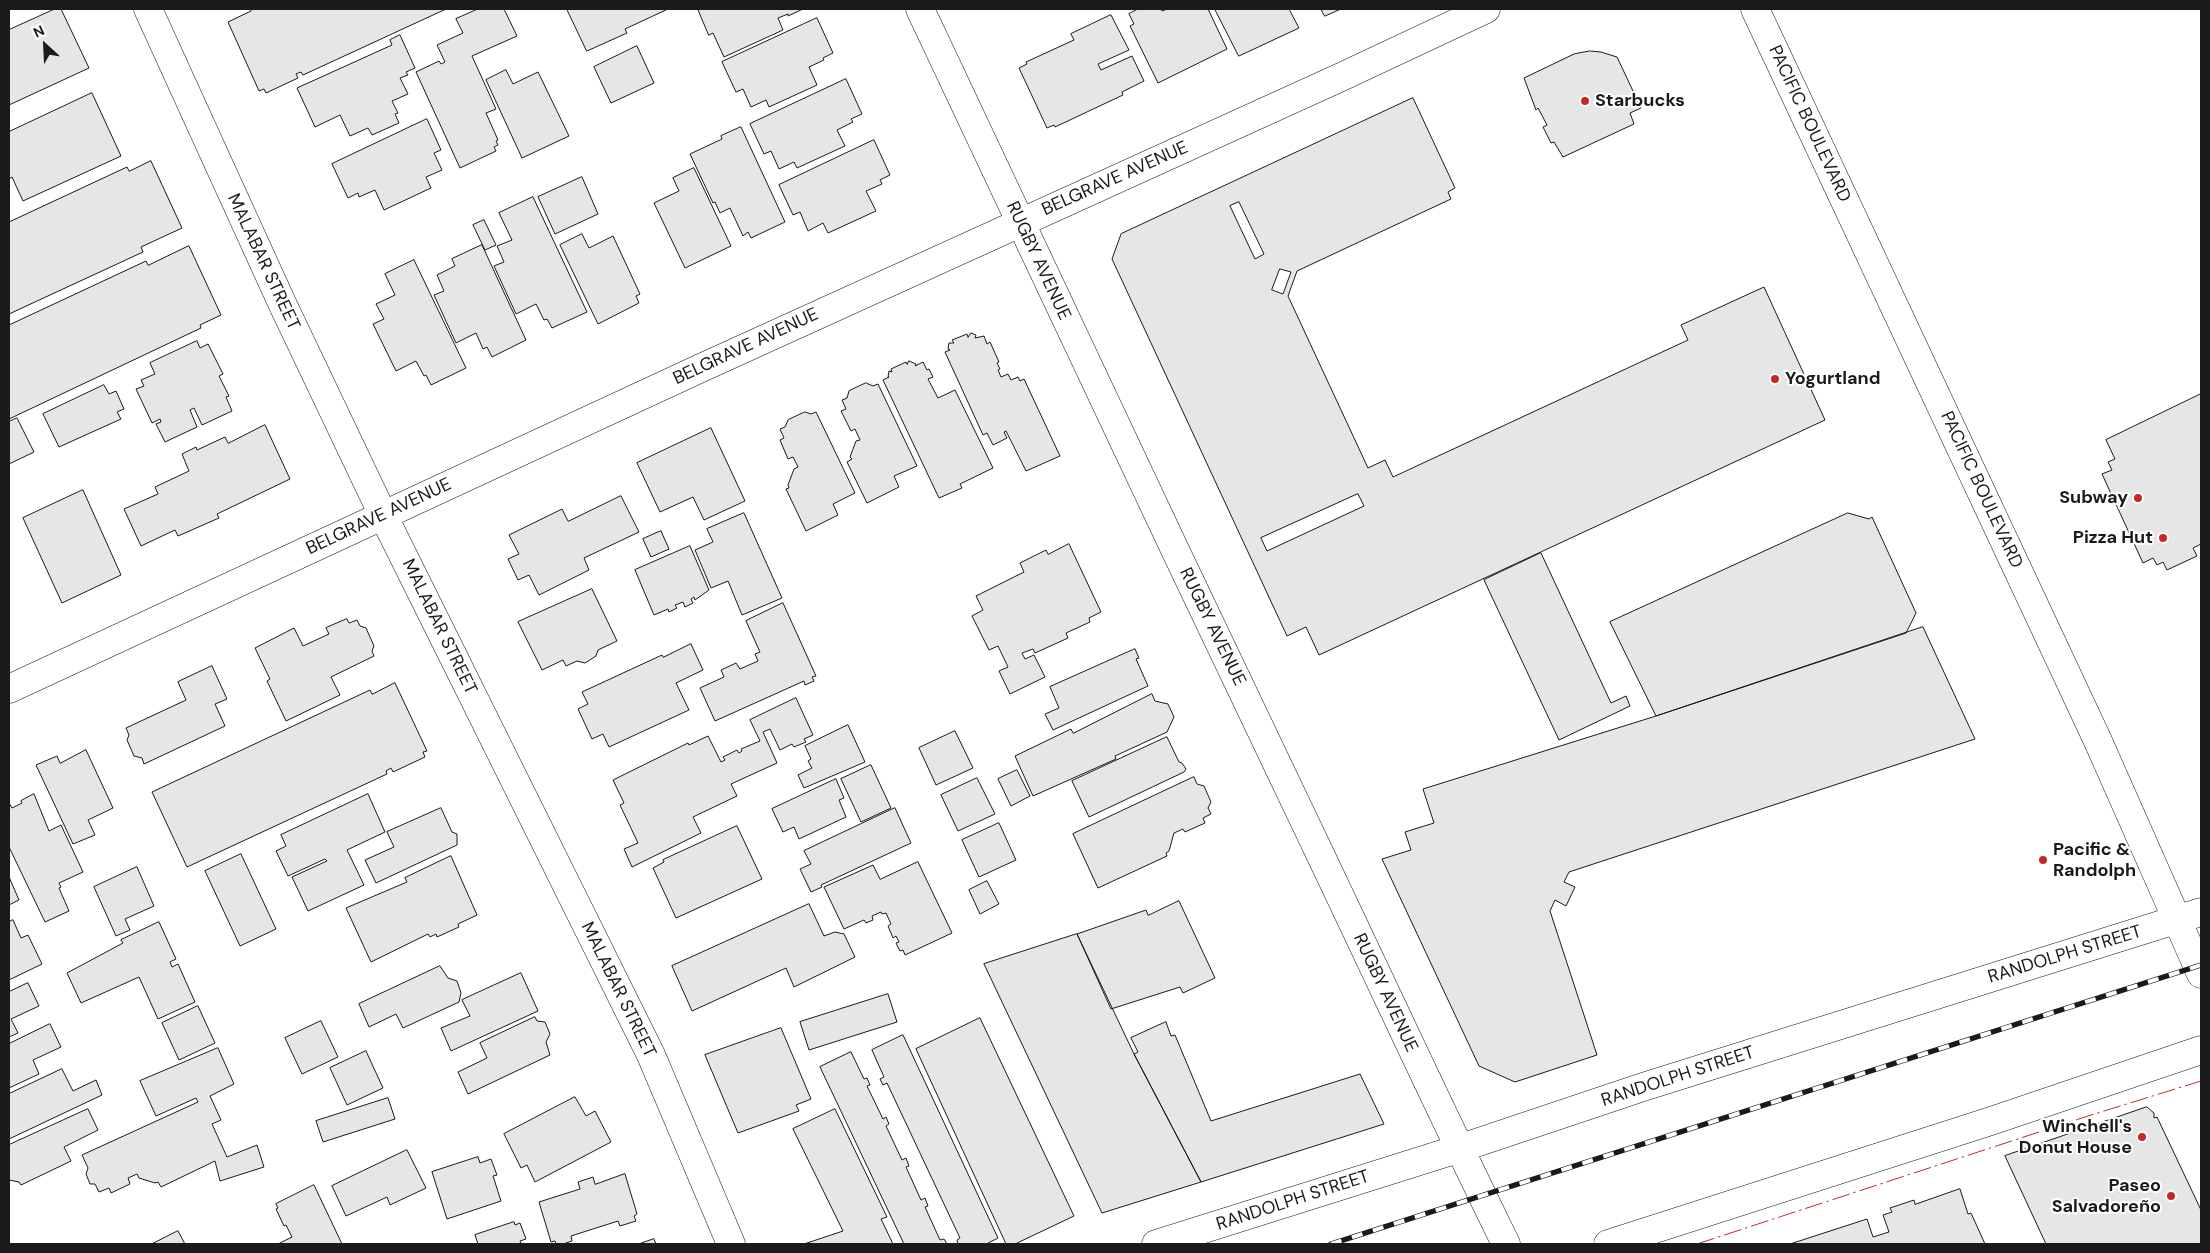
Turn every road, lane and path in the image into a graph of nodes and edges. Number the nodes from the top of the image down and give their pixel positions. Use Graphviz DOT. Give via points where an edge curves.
graph roads {
  1 [pos="148,9"];
  2 [pos="920,9"];
  3 [pos="1486,9"];
  4 [pos="1755,9"];
  5 [pos="1019,223"];
  6 [pos="384,515"];
  7 [pos="9,689"];
  8 [pos="2190,916"];
  9 [pos="2201,974"];
  10 [pos="2201,1050"];
  11 [pos="1458,1149"];
  12 [pos="731,1244"];
  13 [pos="1156,1244"];
  14 [pos="1506,1244"];
  15 [pos="1608,1244"];
  1 -- 6 [label="street, MALABAR STREET" via="282,303"];
  2 -- 5 [label="street, RUGBY AVENUE"];
  3 -- 5 [label="street, BELGRAVE AVENUE"];
  4 -- 8 [label="street, PACIFIC BOULEVARD" via="2098,741"];
  5 -- 6 [label="street, BELGRAVE AVENUE"];
  5 -- 11 [label="street, RUGBY AVENUE"];
  6 -- 7 [label="street, BELGRAVE AVENUE"];
  6 -- 12 [label="street, MALABAR STREET" via="651,1055"];
  8 -- 9 [label="street, PACIFIC BOULEVARD"];
  8 -- 11 [label="street, RANDOLPH STREET" via="1643,1087"];
  10 -- 15 [label="street"];
  11 -- 13 [label="street, RANDOLPH STREET"];
  11 -- 14 [label="street, RUGBY AVENUE"];
}
